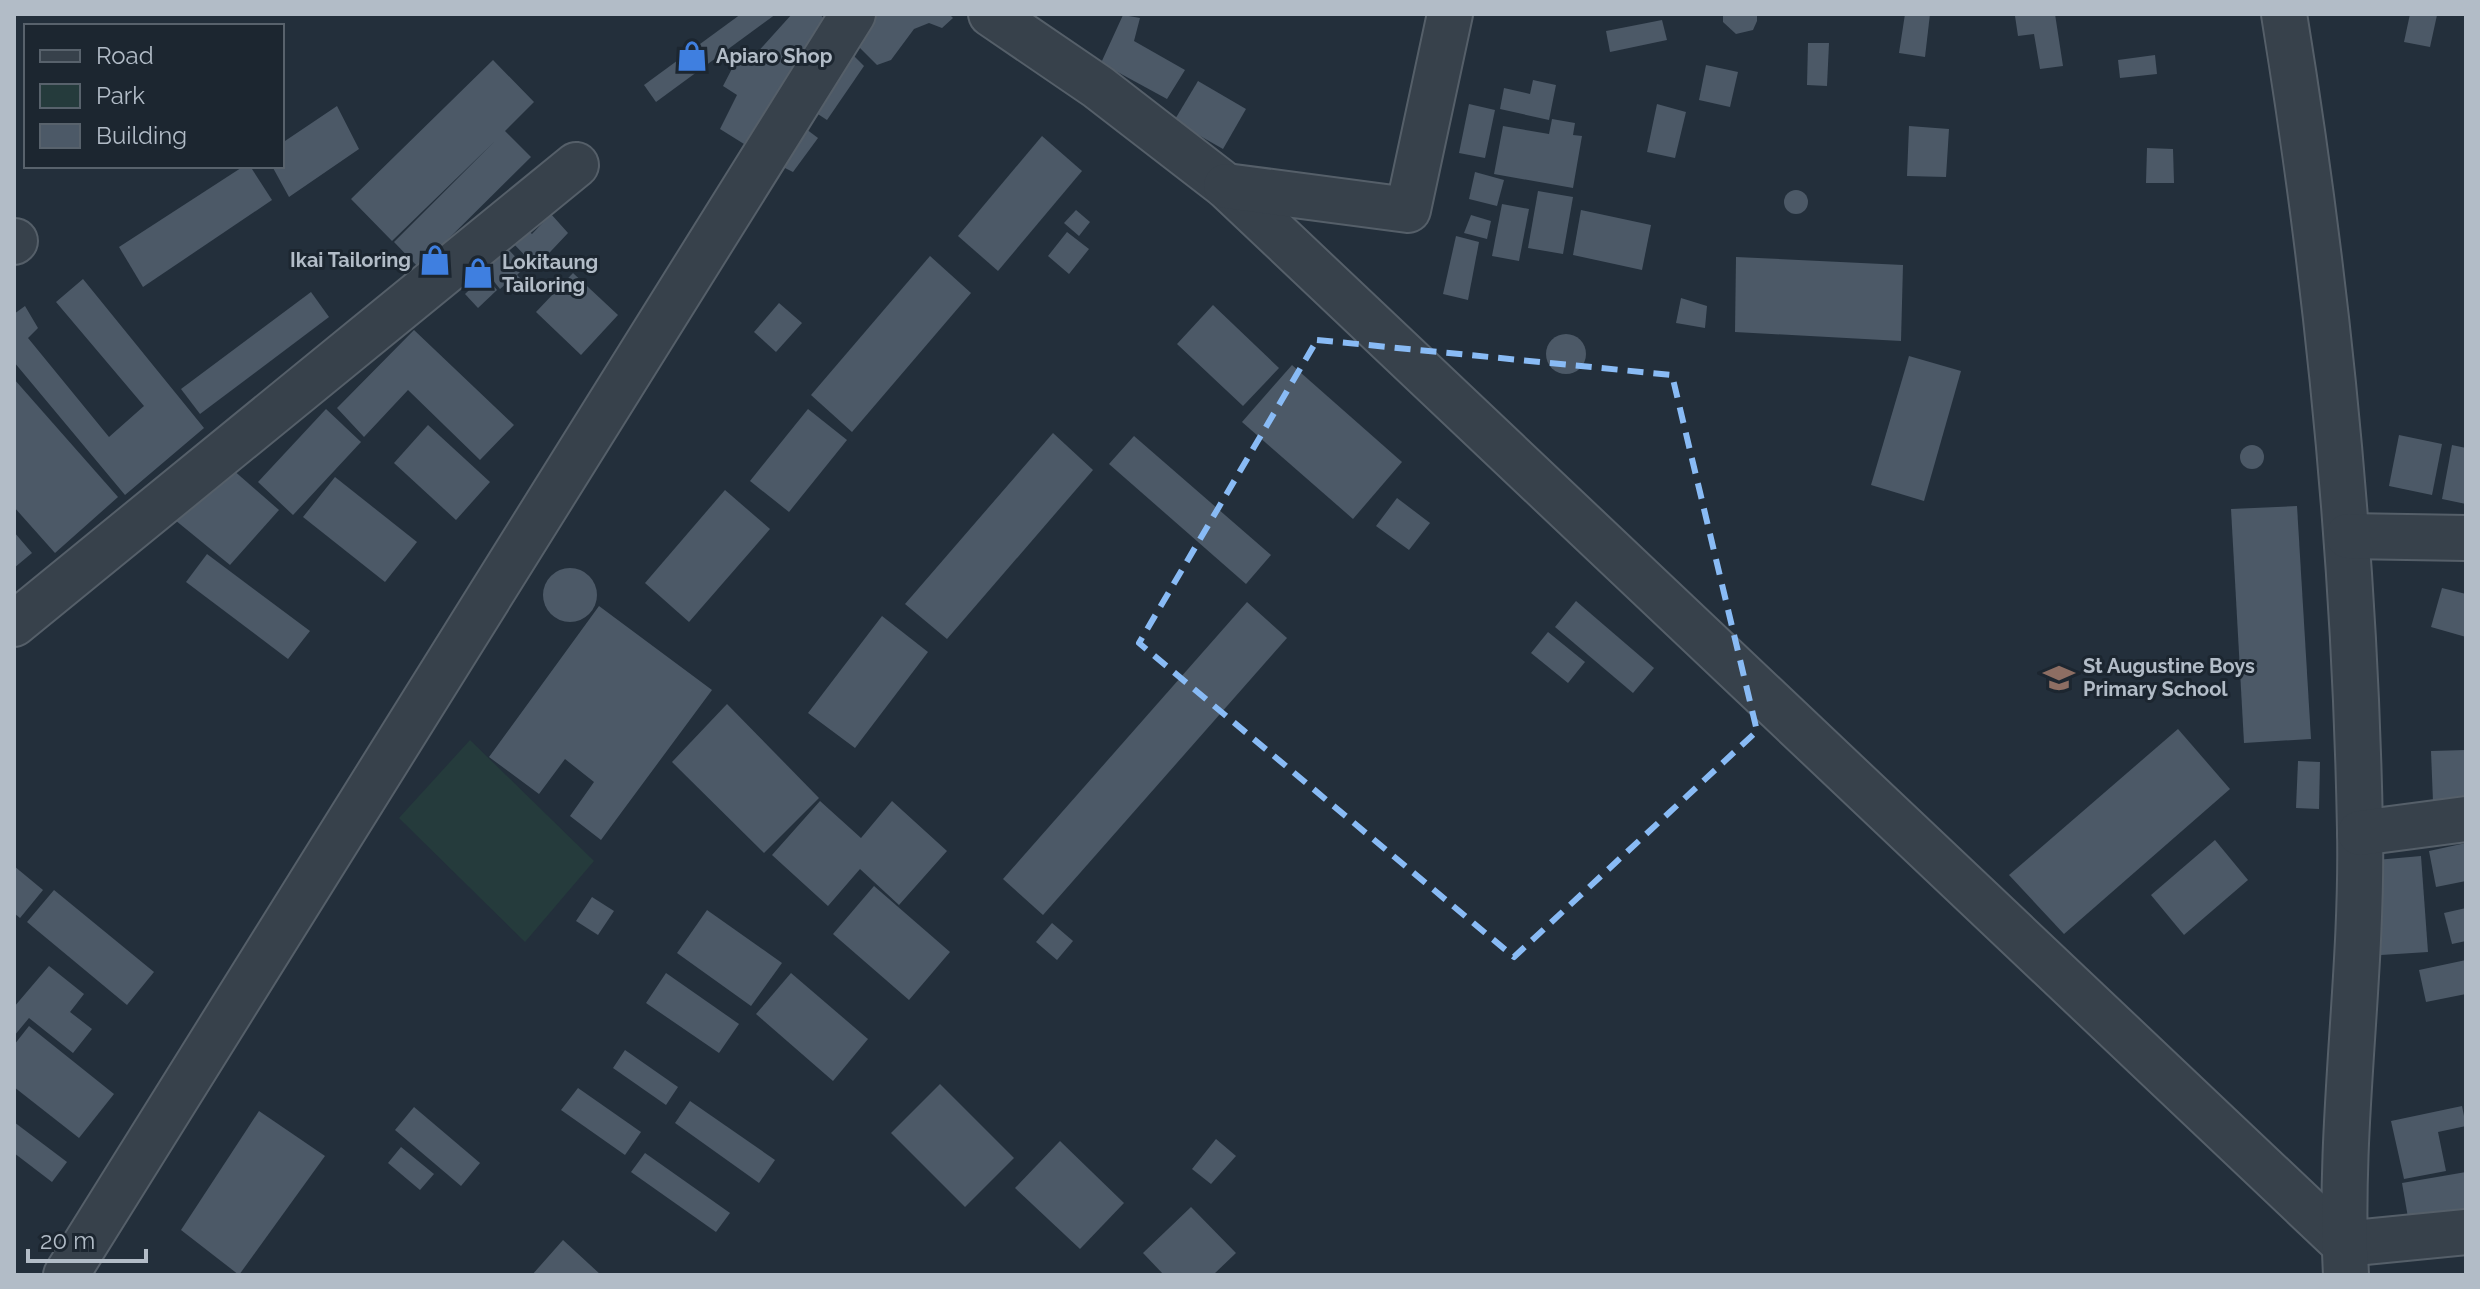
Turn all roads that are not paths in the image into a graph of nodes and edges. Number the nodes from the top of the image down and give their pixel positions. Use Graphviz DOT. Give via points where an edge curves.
graph roads {
  1 [pos="853,14"];
  2 [pos="991,14"];
  3 [pos="1450,14"];
  4 [pos="2284,14"];
  5 [pos="576,165"];
  6 [pos="1226,186"];
  7 [pos="2348,536"];
  8 [pos="2466,538"];
  9 [pos="14,624"];
  10 [pos="2466,819"];
  11 [pos="2360,833"];
  12 [pos="2466,1232"];
  13 [pos="2345,1260"];
  14 [pos="66,1275"];
  1 -- 14 [label="street"];
  2 -- 6 [label="street" via="1098,87"];
  3 -- 6 [label="street" via="1408,210"];
  4 -- 7 [label="street" via="2308,157"];
  5 -- 9 [label="street"];
  6 -- 13 [label="street"];
  7 -- 8 [label="street"];
  7 -- 11 [label="street"];
  10 -- 11 [label="street"];
  11 -- 13 [label="street"];
  12 -- 13 [label="street"];
}
